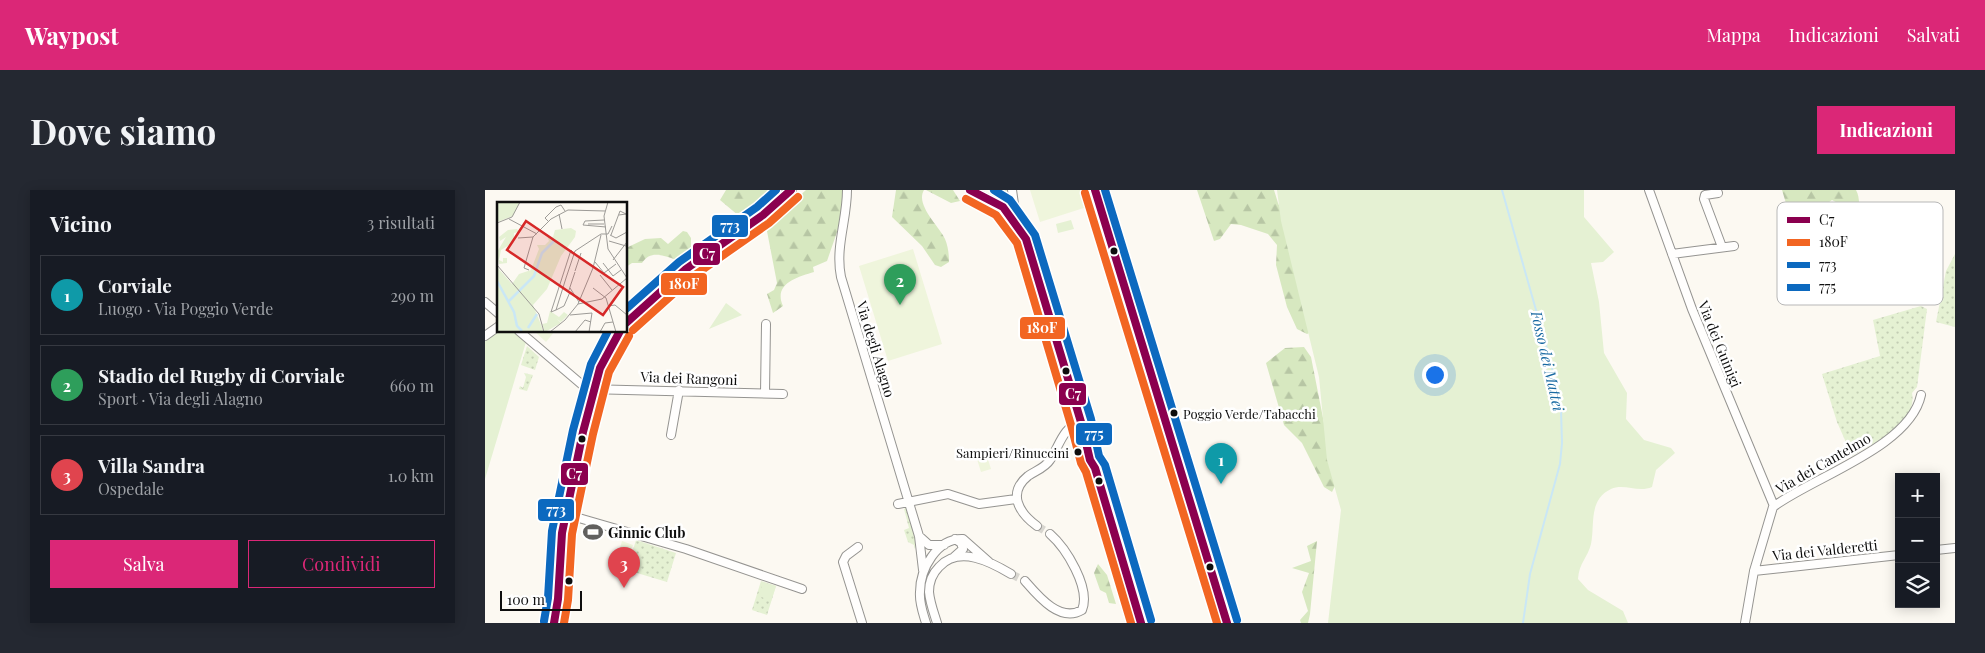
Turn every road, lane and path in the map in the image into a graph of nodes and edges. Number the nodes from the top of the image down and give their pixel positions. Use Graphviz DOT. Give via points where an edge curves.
graph roads {
  1 [pos="791,190"];
  2 [pos="847,190"];
  3 [pos="970,190"];
  4 [pos="1011,190"];
  5 [pos="1095,190"];
  6 [pos="1649,190"];
  7 [pos="1718,193"];
  8 [pos="987,194"];
  9 [pos="996,203"];
  10 [pos="1026,239"];
  11 [pos="1734,246"];
  12 [pos="1722,247"];
  13 [pos="1672,254"];
  14 [pos="485,302"];
  15 [pos="497,312"];
  16 [pos="627,322"];
  17 [pos="766,324"];
  18 [pos="497,327"];
  19 [pos="520,332"];
  20 [pos="619,332"];
  21 [pos="485,336"];
  22 [pos="594,389"];
  23 [pos="679,390"];
  24 [pos="765,393"];
  25 [pos="783,394"];
  26 [pos="1921,395"];
  27 [pos="671,436"];
  28 [pos="1091,457"];
  29 [pos="1016,499"];
  30 [pos="909,501"];
  31 [pos="898,504"];
  32 [pos="1774,506"];
  33 [pos="565,514"];
  34 [pos="1037,526"];
  35 [pos="1050,534"];
  36 [pos="919,536"];
  37 [pos="955,539"];
  38 [pos="944,545"];
  39 [pos="858,547"];
  40 [pos="1955,548"];
  41 [pos="1940,550"];
  42 [pos="1895,554"];
  43 [pos="953,558"];
  44 [pos="989,562"];
  45 [pos="923,570"];
  46 [pos="1754,571"];
  47 [pos="1011,574"];
  48 [pos="1025,581"];
  49 [pos="802,589"];
  50 [pos="554,623"];
  51 [pos="862,623"];
  52 [pos="926,623"];
  53 [pos="937,623"];
  54 [pos="1141,623"];
  55 [pos="1227,623"];
  56 [pos="1745,623"];
  1 -- 16 [label="main road" via="763,215 679,275"];
  2 -- 30 [label="street, Via degli Alagno" via="838,255 841,277"];
  3 -- 8 [label="street"];
  4 -- 9 [label="street" via="1008,199"];
  4 -- 10 [label="street"];
  5 -- 55 [label="street"];
  6 -- 13 [label="street, Via dei Guinigi"];
  7 -- 12 [label="street" via="1705,195 1704,199"];
  8 -- 9 [label="street"];
  9 -- 10 [label="street" via="1011,216"];
  10 -- 29 [label="street" via="1083,430 1071,426 1049,462 1023,481"];
  11 -- 12 [label="street"];
  12 -- 13 [label="street"];
  13 -- 32 [label="street, Via dei Guinigi"];
  14 -- 15 [label="street"];
  17 -- 24 [label="street"];
  18 -- 21 [label="street"];
  19 -- 22 [label="street" via="583,386"];
  20 -- 22 [label="main road" via="602,362"];
  22 -- 23 [label="street, Via dei Rangoni"];
  22 -- 33 [label="main road"];
  23 -- 24 [label="street, Via dei Rangoni"];
  23 -- 27 [label="street"];
  24 -- 25 [label="street, Via dei Rangoni"];
  26 -- 32 [label="street, Via dei Cantelmo" via="1911,417 1886,441"];
  28 -- 54 [label="street"];
  29 -- 30 [label="street" via="979,504 948,494"];
  29 -- 34 [label="street" via="1022,513"];
  30 -- 31 [label="street"];
  30 -- 36 [label="street, Via degli Alagno"];
  32 -- 46 [label="street, Via dei Cantelmo"];
  33 -- 49 [label="street" via="686,549"];
  33 -- 50 [label="main road"];
  35 -- 48 [label="street" via="1072,561 1084,595 1081,610 1069,617 1057,616"];
  36 -- 38 [label="street" via="929,545"];
  36 -- 45 [label="street, Via degli Alagno"];
  37 -- 38 [label="street"];
  37 -- 43 [label="street" via="963,549"];
  37 -- 44 [label="street" via="967,541"];
  38 -- 45 [label="street"];
  39 -- 51 [label="street" via="843,562"];
  40 -- 41 [label="street"];
  42 -- 46 [label="street, Via dei Valderetti"];
  43 -- 44 [label="street" via="971,557"];
  43 -- 53 [label="street" via="939,568 930,583 930,598"];
  44 -- 47 [label="street"];
  45 -- 52 [label="street" via="919,593"];
  46 -- 56 [label="street, Via dei Cantelmo"];
}
